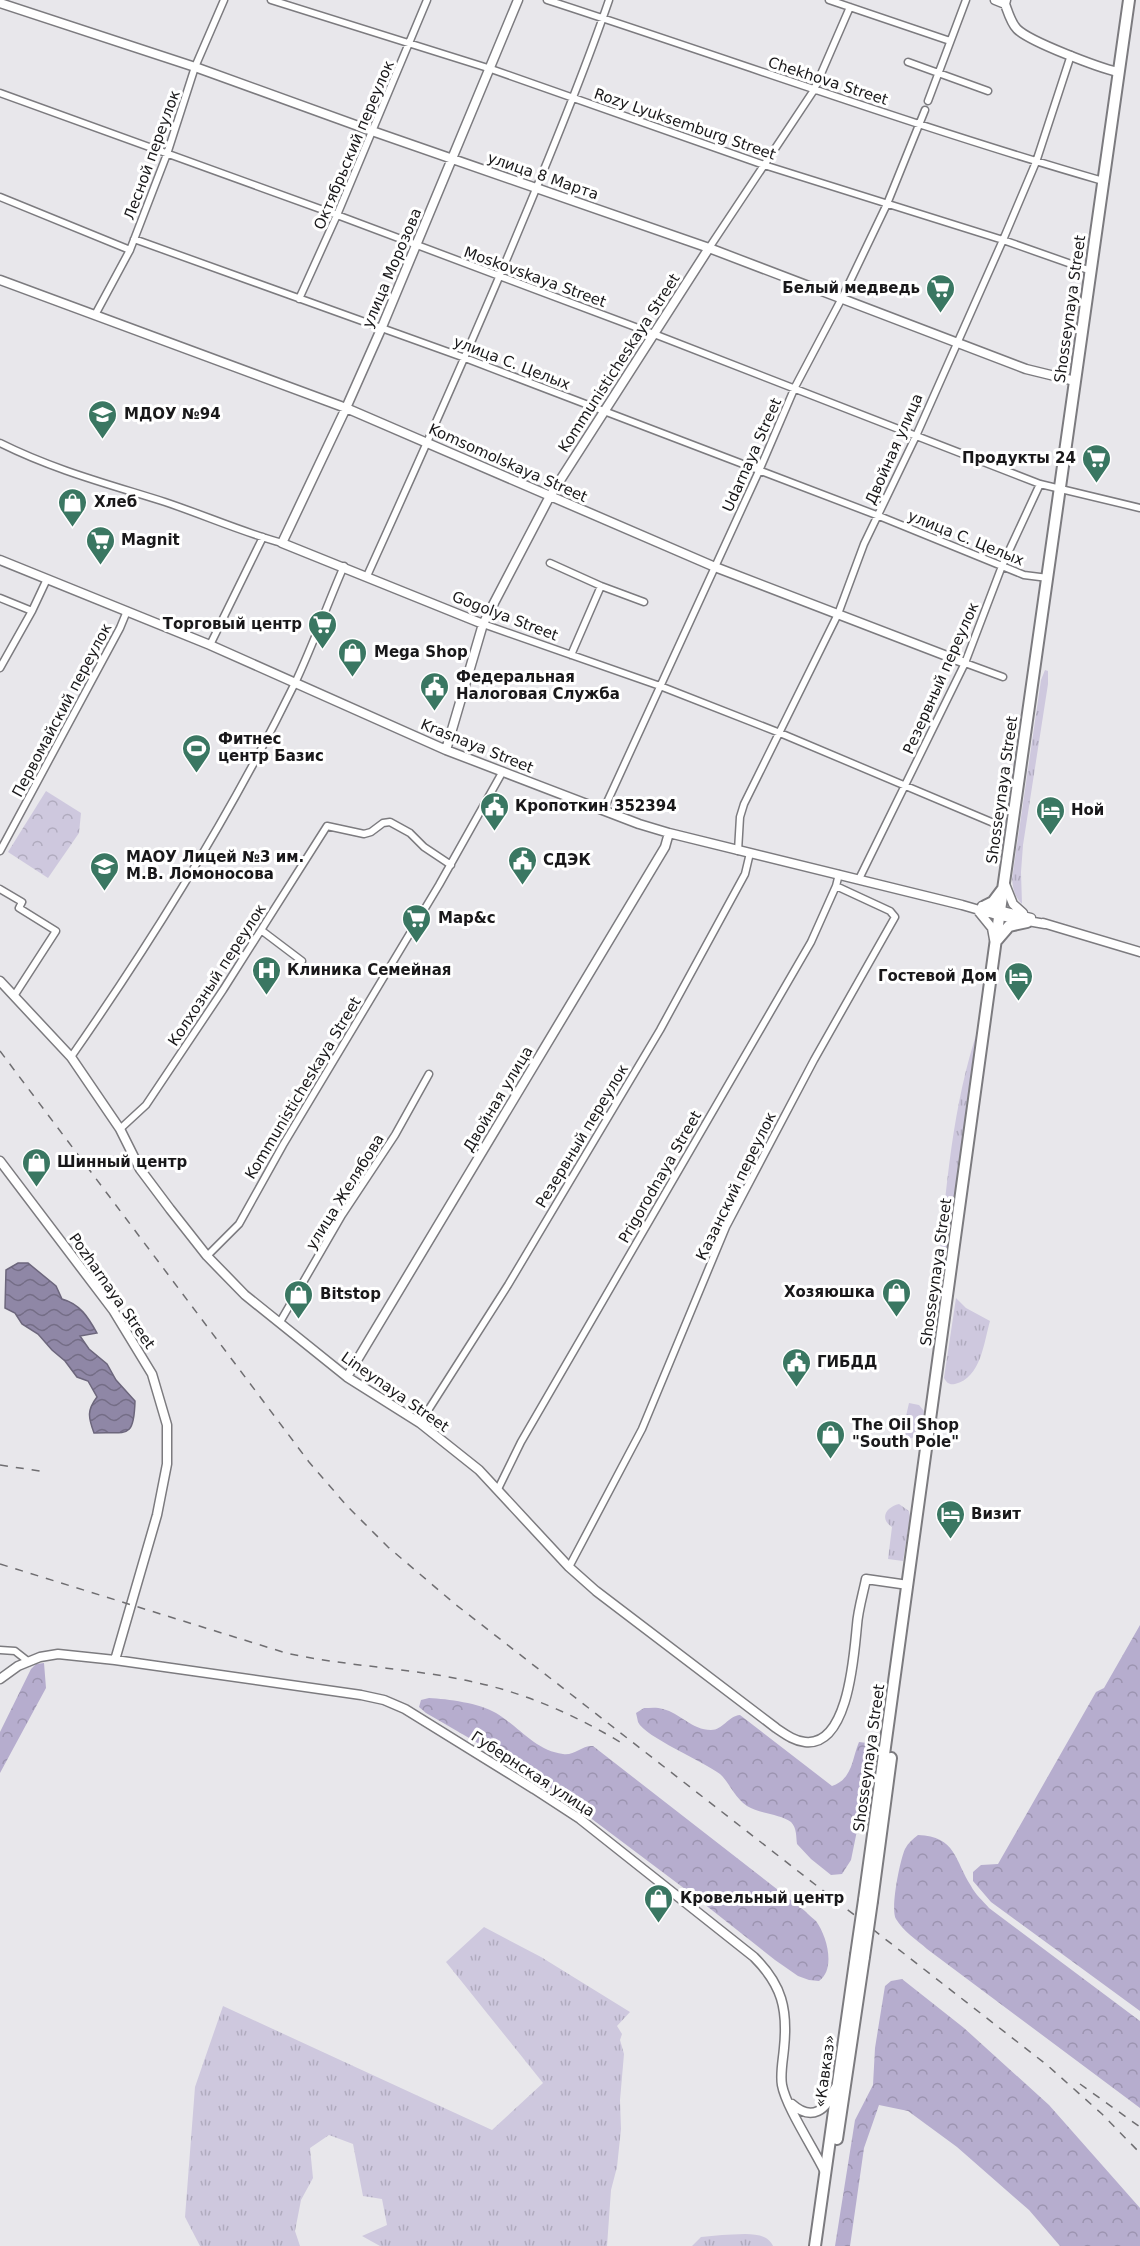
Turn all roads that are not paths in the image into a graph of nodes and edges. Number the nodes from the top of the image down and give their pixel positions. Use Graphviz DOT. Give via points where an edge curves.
graph roads {
  1 [pos="224,0"];
  2 [pos="271,0"];
  3 [pos="427,0"];
  4 [pos="518,0"];
  5 [pos="547,0"];
  6 [pos="609,0"];
  7 [pos="828,0"];
  8 [pos="966,0"];
  9 [pos="995,0"];
  10 [pos="1129,0"];
  11 [pos="1006,2"];
  12 [pos="0,3"];
  13 [pos="850,7"];
  14 [pos="603,18"];
  15 [pos="950,41"];
  16 [pos="410,44"];
  17 [pos="1071,55"];
  18 [pos="908,62"];
  19 [pos="195,67"];
  20 [pos="491,69"];
  21 [pos="939,72"];
  22 [pos="1118,72"];
  23 [pos="814,90"];
  24 [pos="988,91"];
  25 [pos="0,93"];
  26 [pos="573,98"];
  27 [pos="928,101"];
  28 [pos="925,110"];
  29 [pos="920,123"];
  30 [pos="372,131"];
  31 [pos="167,154"];
  32 [pos="453,159"];
  33 [pos="1036,162"];
  34 [pos="764,165"];
  35 [pos="1103,181"];
  36 [pos="536,189"];
  37 [pos="0,196"];
  38 [pos="887,204"];
  39 [pos="337,215"];
  40 [pos="134,239"];
  41 [pos="1003,240"];
  42 [pos="416,245"];
  43 [pos="709,248"];
  44 [pos="130,250"];
  45 [pos="1091,271"];
  46 [pos="499,278"];
  47 [pos="0,280"];
  48 [pos="842,298"];
  49 [pos="299,299"];
  50 [pos="95,315"];
  51 [pos="382,327"];
  52 [pos="654,334"];
  53 [pos="957,342"];
  54 [pos="465,358"];
  55 [pos="1075,381"];
  56 [pos="795,387"];
  57 [pos="346,408"];
  58 [pos="604,411"];
  59 [pos="916,436"];
  60 [pos="428,442"];
  61 [pos="0,443"];
  62 [pos="759,471"];
  63 [pos="1040,484"];
  64 [pos="1060,488"];
  65 [pos="550,496"];
  66 [pos="1140,508"];
  67 [pos="879,516"];
  68 [pos="263,537"];
  69 [pos="282,543"];
  70 [pos="0,560"];
  71 [pos="550,563"];
  72 [pos="344,566"];
  73 [pos="1002,566"];
  74 [pos="715,567"];
  75 [pos="367,576"];
  76 [pos="1047,578"];
  77 [pos="47,579"];
  78 [pos="601,586"];
  79 [pos="0,598"];
  80 [pos="644,602"];
  81 [pos="32,611"];
  82 [pos="127,611"];
  83 [pos="838,614"];
  84 [pos="483,624"];
  85 [pos="210,645"];
  86 [pos="571,655"];
  87 [pos="964,663"];
  88 [pos="0,668"];
  89 [pos="1004,677"];
  90 [pos="295,683"];
  91 [pos="660,686"];
  92 [pos="780,733"];
  93 [pos="446,750"];
  94 [pos="503,771"];
  95 [pos="906,785"];
  96 [pos="603,811"];
  97 [pos="996,824"];
  98 [pos="669,833"];
  99 [pos="1,847"];
  100 [pos="738,851"];
  101 [pos="750,854"];
  102 [pos="451,865"];
  103 [pos="838,874"];
  104 [pos="859,879"];
  105 [pos="1005,884"];
  106 [pos="836,886"];
  107 [pos="0,889"];
  108 [pos="980,908"];
  109 [pos="1000,913"];
  110 [pos="1027,920"];
  111 [pos="261,930"];
  112 [pos="995,946"];
  113 [pos="1140,952"];
  114 [pos="302,961"];
  115 [pos="0,981"];
  116 [pos="14,996"];
  117 [pos="71,1058"];
  118 [pos="429,1074"];
  119 [pos="120,1129"];
  120 [pos="0,1161"];
  121 [pos="207,1256"];
  122 [pos="280,1323"];
  123 [pos="347,1377"];
  124 [pos="420,1423"];
  125 [pos="498,1489"];
  126 [pos="569,1567"];
  127 [pos="908,1585"];
  128 [pos="0,1650"];
  129 [pos="115,1660"];
  130 [pos="29,1662"];
  131 [pos="0,1679"];
  132 [pos="836,1723"];
  133 [pos="868,1901"];
  134 [pos="860,1956"];
  135 [pos="838,2079"];
  136 [pos="786,2098"];
  137 [pos="825,2172"];
  138 [pos="814,2246"];
  139 [pos="822,2246"];
  1 -- 19 [label="street, Лесной переулок"];
  2 -- 16 [label="street, Rozy Lyuksemburg Street"];
  3 -- 16 [label="street, Октябрьский переулок"];
  4 -- 20 [label="street, улица Морозова"];
  5 -- 14 [label="street, Chekhova Street"];
  6 -- 14 [label="street"];
  7 -- 13 [label="street"];
  8 -- 15 [label="street"];
  9 -- 11 [label="street"];
  10 -- 22 [label="highway, Shosseynaya Street"];
  11 -- 17 [label="street" via="1018,30"];
  12 -- 19 [label="street, улица 8 Марта"];
  13 -- 15 [label="street"];
  13 -- 23 [label="street, Kommunisticheskaya Street"];
  14 -- 23 [label="street, Chekhova Street"];
  14 -- 26 [label="street"];
  15 -- 21 [label="street"];
  16 -- 20 [label="street, Rozy Lyuksemburg Street"];
  16 -- 30 [label="street, Октябрьский переулок"];
  17 -- 22 [label="street"];
  17 -- 33 [label="street, Двойная улица"];
  18 -- 21 [label="street"];
  19 -- 30 [label="street, улица 8 Марта"];
  19 -- 31 [label="street, Лесной переулок"];
  20 -- 26 [label="street, Rozy Lyuksemburg Street"];
  20 -- 32 [label="street, улица Морозова"];
  21 -- 24 [label="street"];
  21 -- 27 [label="street"];
  22 -- 35 [label="highway, Shosseynaya Street"];
  23 -- 29 [label="street, Chekhova Street"];
  23 -- 34 [label="street, Kommunisticheskaya Street"];
  25 -- 31 [label="street, Moskovskaya Street"];
  26 -- 34 [label="street, Rozy Lyuksemburg Street"];
  26 -- 36 [label="street"];
  28 -- 29 [label="street, Udarnaya Street"];
  29 -- 33 [label="street, Chekhova Street"];
  29 -- 38 [label="street, Udarnaya Street"];
  30 -- 32 [label="street, улица 8 Марта"];
  30 -- 39 [label="street, Октябрьский переулок"];
  31 -- 39 [label="street, Moskovskaya Street"];
  31 -- 40 [label="street, Лесной переулок"];
  32 -- 36 [label="street, улица 8 Марта"];
  32 -- 42 [label="street, улица Морозова"];
  33 -- 35 [label="street, Chekhova Street"];
  33 -- 41 [label="street, Двойная улица"];
  34 -- 38 [label="street, Rozy Lyuksemburg Street"];
  34 -- 43 [label="street, Kommunisticheskaya Street"];
  35 -- 45 [label="highway, Shosseynaya Street"];
  36 -- 43 [label="street, улица 8 Марта"];
  36 -- 46 [label="street"];
  37 -- 44 [label="street"];
  38 -- 41 [label="street, Rozy Lyuksemburg Street"];
  38 -- 48 [label="street, Udarnaya Street"];
  39 -- 42 [label="street, Moskovskaya Street"];
  39 -- 49 [label="street, Октябрьский переулок"];
  40 -- 44 [label="street, Лесной переулок"];
  40 -- 49 [label="street, улица С. Целых"];
  41 -- 45 [label="street, Rozy Lyuksemburg Street"];
  41 -- 53 [label="street, Двойная улица"];
  42 -- 46 [label="street, Moskovskaya Street"];
  42 -- 51 [label="street, улица Морозова"];
  43 -- 48 [label="street, улица 8 Марта"];
  43 -- 52 [label="street, Kommunisticheskaya Street"];
  44 -- 50 [label="street, Лесной переулок"];
  45 -- 55 [label="highway, Shosseynaya Street"];
  46 -- 52 [label="street, Moskovskaya Street"];
  46 -- 54 [label="street"];
  47 -- 50 [label="street, Komsomolskaya Street"];
  48 -- 53 [label="street, улица 8 Марта"];
  48 -- 56 [label="street, Udarnaya Street"];
  49 -- 51 [label="street, улица С. Целых"];
  50 -- 57 [label="street, Komsomolskaya Street"];
  51 -- 54 [label="street, улица С. Целых"];
  51 -- 57 [label="street, улица Морозова"];
  52 -- 56 [label="street, Moskovskaya Street"];
  52 -- 58 [label="street, Kommunisticheskaya Street"];
  53 -- 55 [label="street, улица 8 Марта" via="1026,369"];
  53 -- 59 [label="street, Двойная улица"];
  54 -- 58 [label="street, улица С. Целых"];
  54 -- 60 [label="street"];
  55 -- 64 [label="highway, Shosseynaya Street"];
  56 -- 59 [label="street, Moskovskaya Street"];
  56 -- 62 [label="street, Udarnaya Street"];
  57 -- 60 [label="street, Komsomolskaya Street"];
  57 -- 69 [label="street, улица Морозова"];
  58 -- 62 [label="street, улица С. Целых"];
  58 -- 65 [label="street, Kommunisticheskaya Street"];
  59 -- 63 [label="street, Moskovskaya Street"];
  59 -- 67 [label="street, Двойная улица"];
  60 -- 65 [label="street, Komsomolskaya Street"];
  60 -- 75 [label="street"];
  61 -- 68 [label="street, Gogolya Street" via="89,480"];
  62 -- 67 [label="street, улица С. Целых"];
  62 -- 74 [label="street, Udarnaya Street"];
  63 -- 64 [label="street, Moskovskaya Street"];
  63 -- 73 [label="street, Резервный переулок"];
  64 -- 66 [label="street, Moskovskaya Street"];
  64 -- 76 [label="highway, Shosseynaya Street"];
  65 -- 74 [label="street, Komsomolskaya Street"];
  65 -- 84 [label="street, Kommunisticheskaya Street"];
  67 -- 73 [label="street, улица С. Целых"];
  67 -- 83 [label="street, Двойная улица" via="864,544"];
  68 -- 69 [label="street, Gogolya Street"];
  68 -- 85 [label="street"];
  69 -- 72 [label="street, Gogolya Street"];
  70 -- 77 [label="street, Krasnaya Street"];
  71 -- 78 [label="street"];
  72 -- 75 [label="street, Gogolya Street"];
  72 -- 90 [label="street"];
  73 -- 76 [label="street, улица С. Целых" via="1024,575"];
  73 -- 87 [label="street, Резервный переулок"];
  74 -- 83 [label="street, Komsomolskaya Street"];
  74 -- 91 [label="street, Udarnaya Street"];
  75 -- 84 [label="street, Gogolya Street"];
  76 -- 105 [label="highway, Shosseynaya Street" via="1028,680"];
  77 -- 81 [label="street"];
  77 -- 82 [label="street, Krasnaya Street"];
  78 -- 80 [label="street"];
  78 -- 86 [label="street"];
  79 -- 81 [label="street"];
  81 -- 88 [label="street"];
  82 -- 85 [label="street, Krasnaya Street"];
  82 -- 99 [label="street, Первомайский переулок"];
  83 -- 87 [label="street, Komsomolskaya Street"];
  83 -- 92 [label="street, Двойная улица"];
  84 -- 86 [label="street, Gogolya Street"];
  84 -- 93 [label="street, Kommunisticheskaya Street"];
  85 -- 90 [label="street, Krasnaya Street"];
  86 -- 91 [label="street, Gogolya Street"];
  87 -- 89 [label="street, Komsomolskaya Street"];
  87 -- 95 [label="street, Резервный переулок"];
  90 -- 93 [label="street, Krasnaya Street"];
  90 -- 117 [label="street" via="199,861 128,976"];
  91 -- 92 [label="street, Gogolya Street"];
  91 -- 96 [label="street, Udarnaya Street"];
  92 -- 95 [label="street, Gogolya Street"];
  92 -- 100 [label="street, Двойная улица" via="744,804"];
  93 -- 94 [label="street, Krasnaya Street"];
  94 -- 96 [label="street, Krasnaya Street"];
  94 -- 102 [label="street, Kommunisticheskaya Street"];
  95 -- 97 [label="street, Gogolya Street"];
  95 -- 104 [label="street, Резервный переулок"];
  96 -- 98 [label="street, Krasnaya Street"];
  98 -- 100 [label="street, Krasnaya Street"];
  98 -- 123 [label="street, Двойная улица" via="665,847 609,942"];
  100 -- 101 [label="street, Krasnaya Street"];
  101 -- 103 [label="street, Krasnaya Street"];
  101 -- 124 [label="street, Резервный переулок" via="745,874 660,1030 508,1285"];
  102 -- 111 [label="street, Колхозный переулок" via="390,822 364,834 327,826"];
  102 -- 121 [label="street, Kommunisticheskaya Street" via="239,1224"];
  103 -- 104 [label="street, Krasnaya Street"];
  103 -- 106 [label="street, Prigorodnaya Street"];
  104 -- 108 [label="street, Krasnaya Street"];
  105 -- 108 [label="highway" via="999,896"];
  105 -- 109 [label="highway, Shosseynaya Street"];
  105 -- 110 [label="street" via="1013,904"];
  106 -- 125 [label="street, Prigorodnaya Street" via="811,942 521,1442"];
  106 -- 126 [label="street, Казанский переулок" via="896,917 818,1052 726,1227 642,1429"];
  107 -- 116 [label="street" via="22,902 19,908 56,931"];
  108 -- 109 [label="street, Krasnaya Street"];
  108 -- 112 [label="street" via="992,928"];
  109 -- 110 [label="street, Krasnaya Street"];
  109 -- 112 [label="highway, Shosseynaya Street"];
  110 -- 112 [label="highway" via="1009,926 999,935"];
  110 -- 113 [label="street, Krasnaya Street"];
  111 -- 114 [label="street"];
  111 -- 119 [label="street, Колхозный переулок" via="146,1105"];
  112 -- 127 [label="highway, Shosseynaya Street"];
  115 -- 116 [label="street, Lineynaya Street"];
  116 -- 117 [label="street, Lineynaya Street"];
  117 -- 119 [label="street, Lineynaya Street"];
  118 -- 122 [label="street, улица Желябова"];
  119 -- 121 [label="street, Lineynaya Street" via="140,1169"];
  120 -- 129 [label="street, Pozharnaya Street" via="113,1310 152,1374 167,1425 162,1496"];
  121 -- 122 [label="street, Lineynaya Street" via="245,1295"];
  122 -- 123 [label="street, Lineynaya Street"];
  123 -- 124 [label="street, Lineynaya Street"];
  124 -- 125 [label="street, Lineynaya Street"];
  125 -- 126 [label="street, Lineynaya Street"];
  126 -- 132 [label="street, Lineynaya Street" via="792,1738 807,1743 822,1738"];
  127 -- 132 [label="street, Shosseynaya Street" via="866,1579 857,1623 856,1654 844,1710"];
  127 -- 133 [label="highway, Shosseynaya Street" via="910,1616"];
  128 -- 130 [label="street" via="15,1651"];
  129 -- 130 [label="street, Губернская улица" via="58,1654"];
  129 -- 136 [label="street, Губернская улица" via="384,1700 405,1709 580,1819 768,1972 781,1994 786,2018 782,2084"];
  130 -- 131 [label="street, Губернская улица"];
  133 -- 134 [label="highway, «Кавказ», bridge"];
  134 -- 135 [label="highway, «Кавказ»"];
  134 -- 139 [label="highway, «Кавказ»"];
  135 -- 136 [label="street" via="827,2104 815,2112 806,2113"];
  135 -- 137 [label="highway, «Кавказ»"];
  136 -- 137 [label="street"];
  137 -- 138 [label="highway, «Кавказ»"];
}
